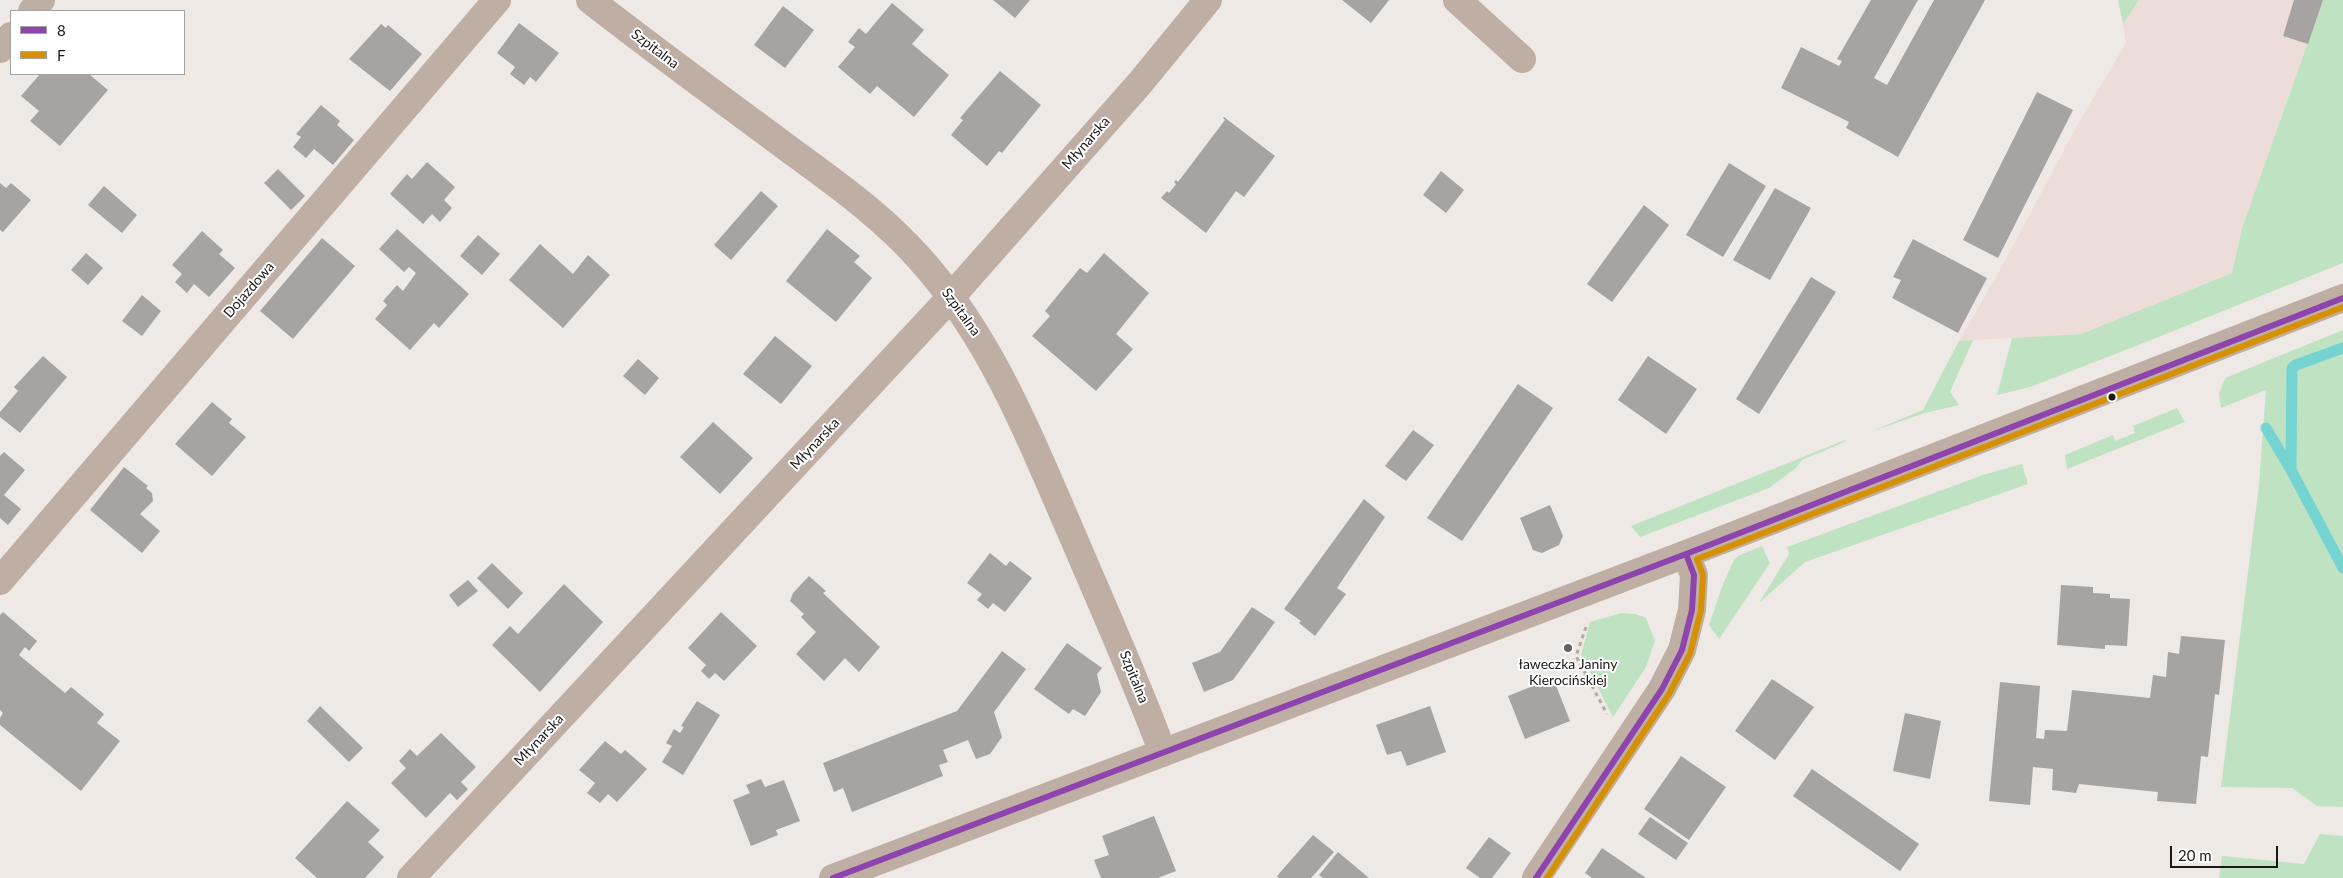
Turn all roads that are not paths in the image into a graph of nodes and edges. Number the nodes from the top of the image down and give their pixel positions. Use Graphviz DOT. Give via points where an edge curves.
graph roads {
  1 [pos="41,0"];
  2 [pos="497,0"];
  3 [pos="590,0"];
  4 [pos="1208,0"];
  5 [pos="1457,0"];
  6 [pos="33,10"];
  7 [pos="10,37"];
  8 [pos="0,49"];
  9 [pos="1522,59"];
  10 [pos="951,297"];
  11 [pos="2343,298"];
  12 [pos="1686,554"];
  13 [pos="0,581"];
  14 [pos="1163,753"];
  15 [pos="411,878"];
  16 [pos="833,878"];
  17 [pos="1536,878"];
  1 -- 6 [label="street"];
  2 -- 13 [label="street, Dojazdowa"];
  3 -- 10 [label="street, Szpitalna" via="879,219 920,258"];
  4 -- 10 [label="street, Młynarska" via="1140,83"];
  5 -- 9 [label="street"];
  7 -- 8 [label="street"];
  10 -- 14 [label="street, Szpitalna" via="991,357 1028,435 1120,643"];
  10 -- 15 [label="street, Młynarska"];
  11 -- 12 [label="street"];
  12 -- 14 [label="street"];
  12 -- 17 [label="street" via="1694,575 1692,610 1682,650 1662,689"];
  14 -- 16 [label="street"];
}
